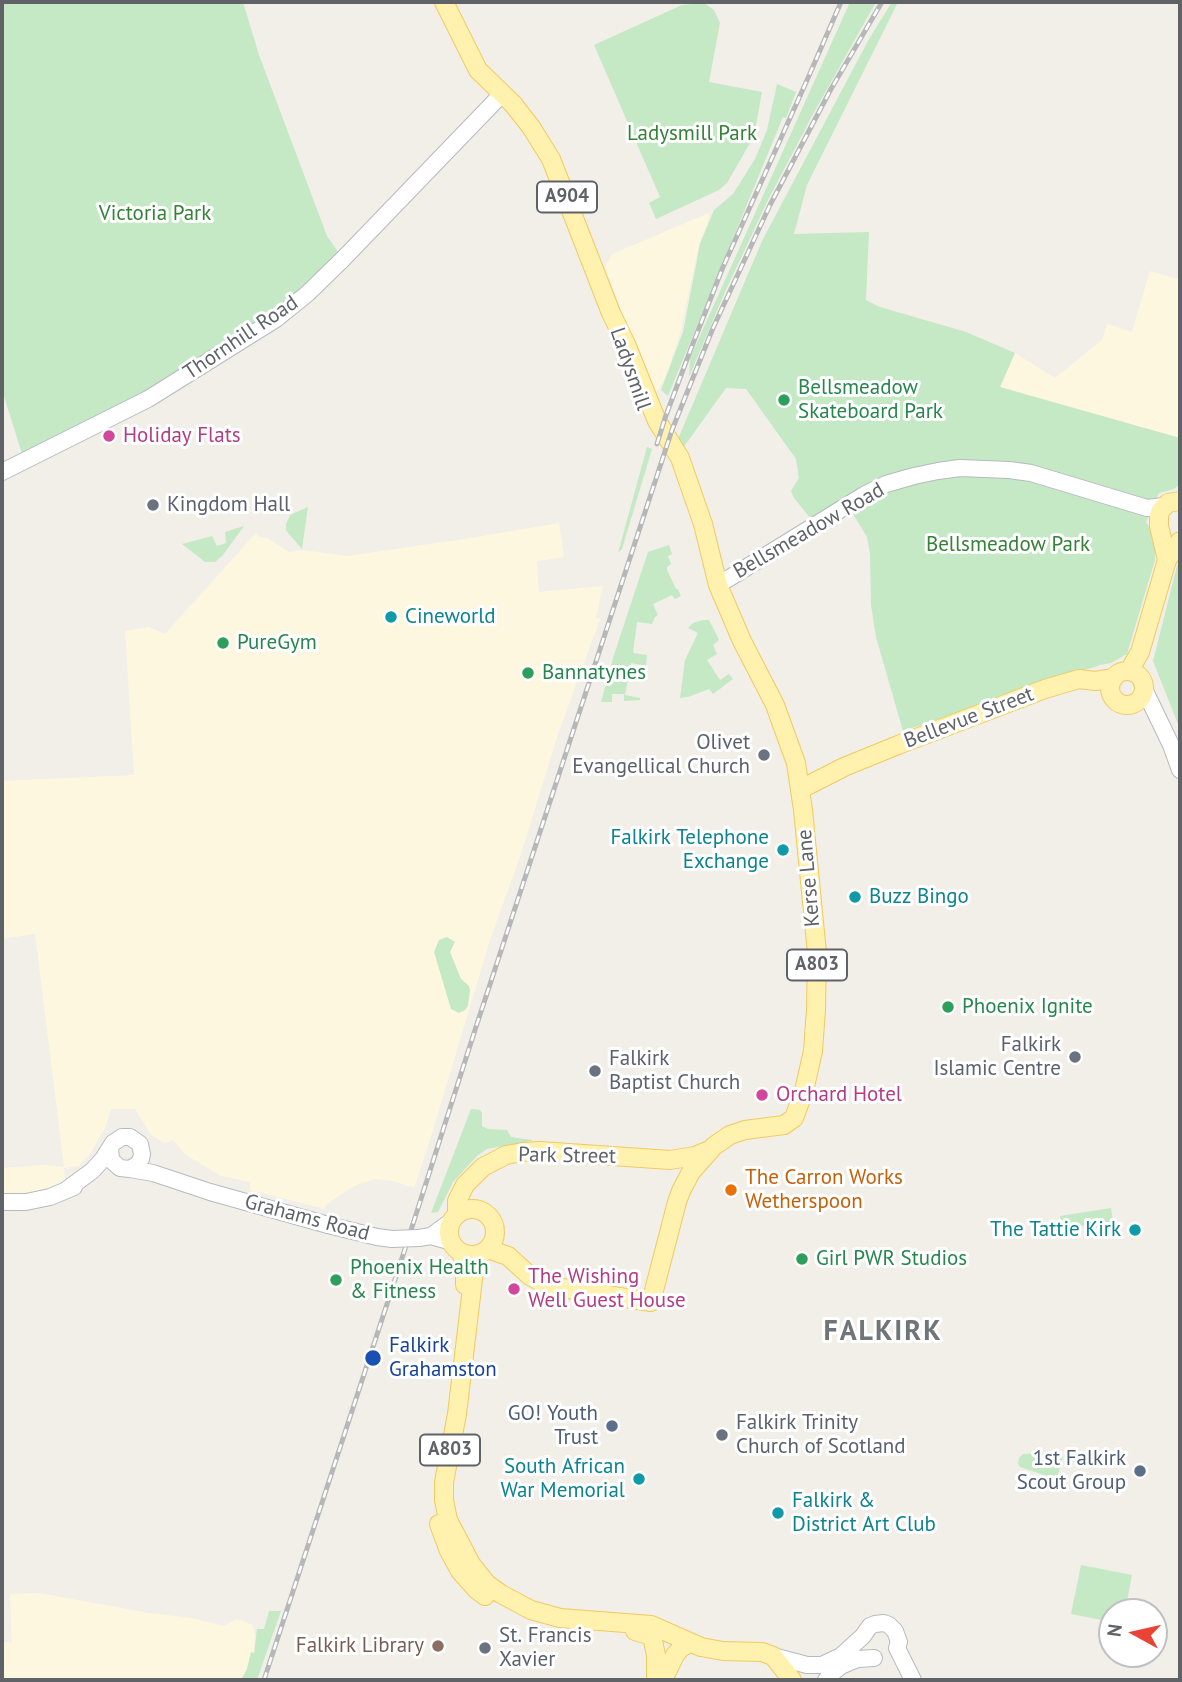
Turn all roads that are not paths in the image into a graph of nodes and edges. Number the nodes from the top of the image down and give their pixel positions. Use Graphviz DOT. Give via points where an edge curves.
graph roads {
  1 [pos="444,2"];
  2 [pos="502,94"];
  3 [pos="611,313"];
  4 [pos="651,405"];
  5 [pos="649,425"];
  6 [pos="2,472"];
  7 [pos="687,477"];
  8 [pos="1167,509"];
  9 [pos="1180,541"];
  10 [pos="1167,560"];
  11 [pos="718,585"];
  12 [pos="1133,688"];
  13 [pos="782,721"];
  14 [pos="844,767"];
  15 [pos="1180,770"];
  16 [pos="825,777"];
  17 [pos="801,789"];
  18 [pos="803,810"];
  19 [pos="714,1146"];
  20 [pos="110,1148"];
  21 [pos="142,1149"];
  22 [pos="670,1160"];
  23 [pos="126,1169"];
  24 [pos="686,1181"];
  25 [pos="185,1183"];
  26 [pos="66,1190"];
  27 [pos="2,1202"];
  28 [pos="455,1218"];
  29 [pos="425,1237"];
  30 [pos="470,1250"];
  31 [pos="652,1630"];
  32 [pos="863,1636"];
  33 [pos="689,1643"];
  34 [pos="886,1655"];
  35 [pos="773,1656"];
  36 [pos="910,1673"];
  37 [pos="656,1680"];
  38 [pos="663,1680"];
  39 [pos="792,1680"];
  40 [pos="826,1680"];
  1 -- 2 [label="main road, A904" via="478,70"];
  2 -- 3 [label="main road, Ladysmill / A904" via="551,159"];
  2 -- 6 [label="main road, Thornhill Road" via="343,259 276,319 148,399"];
  3 -- 4 [label="main road, Ladysmill / A904"];
  3 -- 5 [label="main road, Ladysmill / A904"];
  4 -- 7 [label="main road, Kerse Lane / A904"];
  5 -- 7 [label="main road, Kerse Lane / A904"];
  7 -- 11 [label="main road, Kerse Lane / A904"];
  8 -- 9 [label="main road" via="1170,539"];
  8 -- 10 [label="main road"];
  8 -- 11 [label="main road, Bellsmeadow Road" via="1031,473 960,468 886,484"];
  9 -- 10 [label="main road"];
  10 -- 12 [label="main road"];
  11 -- 13 [label="main road, Kerse Lane / A904"];
  12 -- 14 [label="main road, Bellevue Street" via="1079,679"];
  12 -- 15 [label="main road" via="1171,745"];
  13 -- 16 [label="main road, Kerse Lane / A904" via="801,766 812,777"];
  13 -- 17 [label="main road, Kerse Lane / A904"];
  14 -- 16 [label="main road, Bellevue Street"];
  14 -- 18 [label="main road, Bellevue Street" via="809,795"];
  16 -- 17 [label="main road, Bellevue Street"];
  17 -- 18 [label="main road, Kerse Lane / A803"];
  18 -- 19 [label="main road, Kerse Lane / A803" via="817,953 814,1036 804,1091 794,1118 784,1125 738,1132"];
  19 -- 22 [label="main road, Park Street / A803" via="695,1156"];
  19 -- 24 [label="main road, A803"];
  20 -- 21 [label="main road" via="116,1139 127,1136"];
  20 -- 23 [label="main road" via="111,1160"];
  20 -- 26 [label="main road" via="92,1171"];
  21 -- 23 [label="main road" via="138,1164"];
  21 -- 25 [label="main road, Grahams Road"];
  22 -- 24 [label="main road"];
  22 -- 28 [label="main road, Park Street / A803" via="540,1151 506,1155 483,1167 465,1185"];
  23 -- 25 [label="main road, Grahams Road"];
  23 -- 26 [label="main road"];
  24 -- 30 [label="main road, A803" via="651,1302 556,1287 530,1276 508,1256"];
  25 -- 29 [label="main road, Grahams Road, bridge" via="377,1237"];
  26 -- 27 [label="main road" via="50,1198"];
  28 -- 29 [label="main road"];
  28 -- 30 [label="main road, A803" via="449,1234"];
  28 -- 30 [label="main road, A803" via="476,1209 495,1227 495,1237"];
  29 -- 30 [label="main road, Grahams Road"];
  30 -- 31 [label="main road, A803" via="436,1478 436,1509 449,1551 460,1571 495,1603 524,1613"];
  31 -- 33 [label="main road, A803"];
  31 -- 37 [label="main road"];
  32 -- 34 [label="main road" via="869,1655"];
  32 -- 34 [label="main road" via="870,1626 889,1625 898,1636"];
  32 -- 35 [label="main road" via="841,1656 822,1665"];
  33 -- 35 [label="main road, A803"];
  33 -- 38 [label="main road" via="675,1655"];
  34 -- 36 [label="main road"];
  34 -- 40 [label="main road" via="850,1662"];
  35 -- 39 [label="main road"];
}
